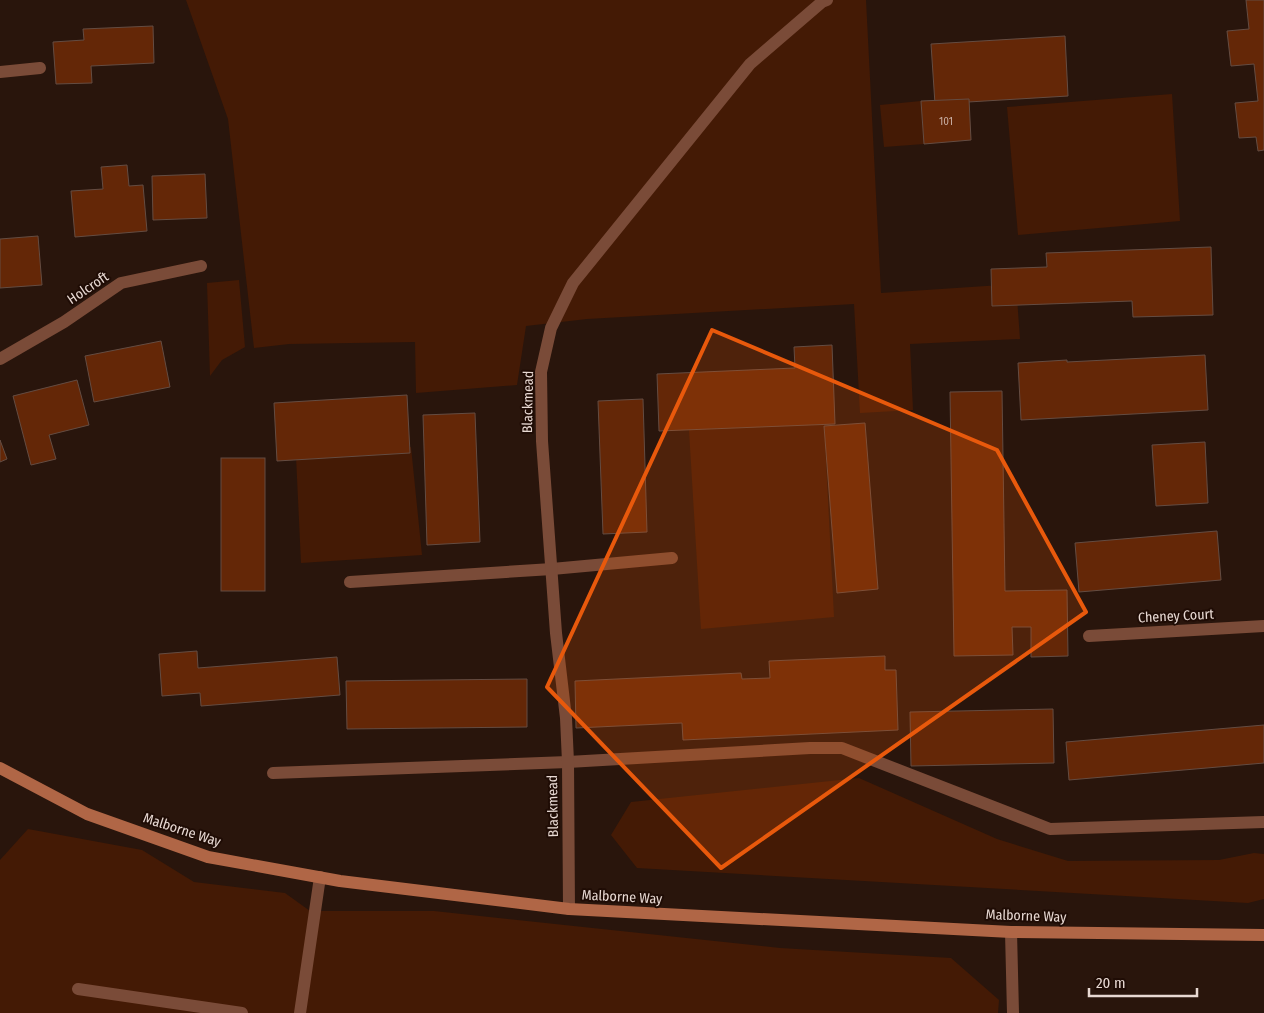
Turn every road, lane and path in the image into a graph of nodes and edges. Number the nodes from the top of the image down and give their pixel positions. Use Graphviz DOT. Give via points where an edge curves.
graph roads {
  1 [pos="827,0"];
  2 [pos="40,68"];
  3 [pos="0,72"];
  4 [pos="201,266"];
  5 [pos="0,359"];
  6 [pos="672,558"];
  7 [pos="552,569"];
  8 [pos="350,582"];
  9 [pos="1264,626"];
  10 [pos="1089,636"];
  11 [pos="568,762"];
  12 [pos="0,768"];
  13 [pos="273,773"];
  14 [pos="1264,822"];
  15 [pos="320,877"];
  16 [pos="569,909"];
  17 [pos="1011,932"];
  18 [pos="1264,935"];
  19 [pos="78,989"];
  20 [pos="242,1013"];
  21 [pos="300,1013"];
  22 [pos="1014,1013"];
  1 -- 7 [label="street, Blackmead" via="750,64 573,283 551,328 542,372 542,441"];
  2 -- 3 [label="street"];
  4 -- 5 [label="street, Holcroft" via="122,283"];
  6 -- 7 [label="street"];
  7 -- 8 [label="street"];
  7 -- 11 [label="street, Blackmead"];
  9 -- 10 [label="street, Cheney Court"];
  11 -- 13 [label="street"];
  11 -- 14 [label="street" via="842,748 1050,829"];
  11 -- 16 [label="street, Blackmead"];
  12 -- 15 [label="street, Malborne Way" via="87,814 208,857"];
  15 -- 16 [label="street, Malborne Way"];
  15 -- 21 [label="street"];
  16 -- 17 [label="street, Malborne Way"];
  17 -- 18 [label="street, Malborne Way"];
  17 -- 22 [label="street"];
  19 -- 20 [label="street"];
}
